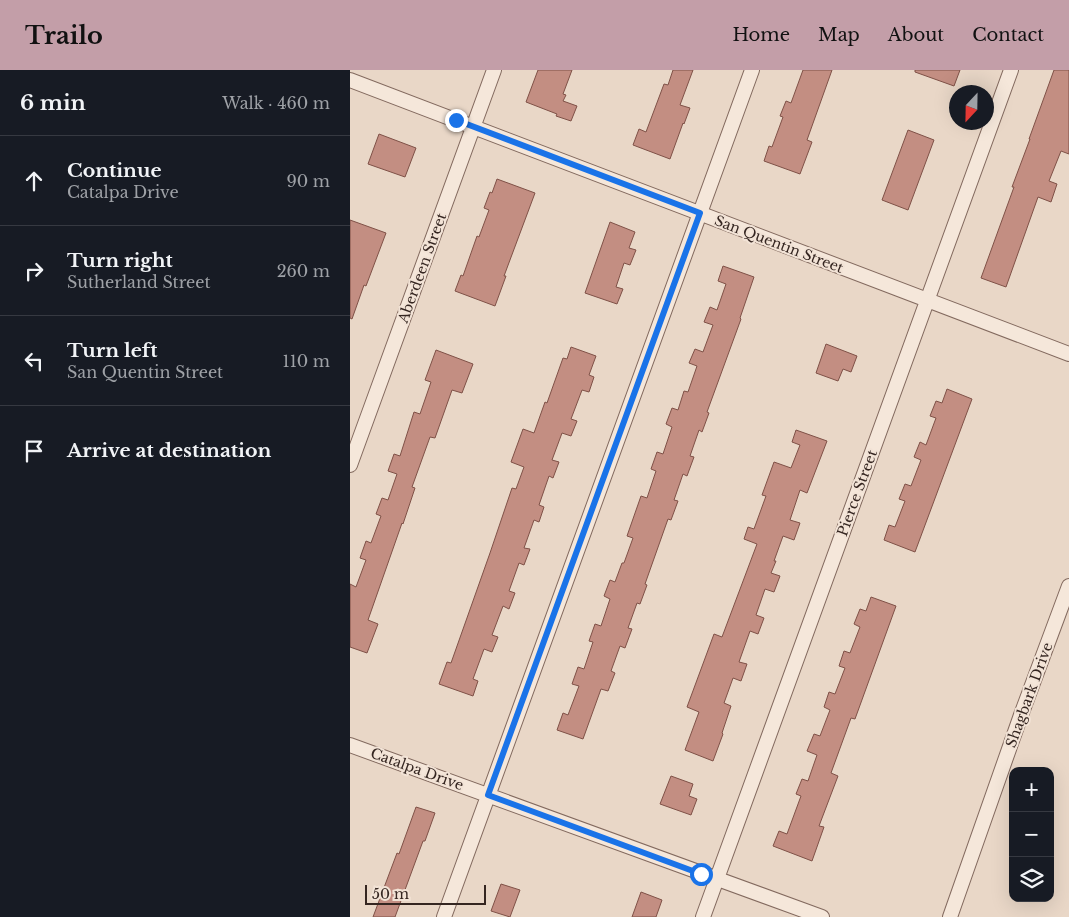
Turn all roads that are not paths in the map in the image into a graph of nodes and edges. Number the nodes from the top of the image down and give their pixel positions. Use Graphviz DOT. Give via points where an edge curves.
graph roads {
  1 [pos="494,70"];
  2 [pos="752,70"];
  3 [pos="1011,70"];
  4 [pos="350,80"];
  5 [pos="473,127"];
  6 [pos="700,213"];
  7 [pos="927,301"];
  8 [pos="1069,354"];
  9 [pos="350,465"];
  10 [pos="1069,586"];
  11 [pos="350,745"];
  12 [pos="488,795"];
  13 [pos="717,880"];
  14 [pos="444,917"];
  15 [pos="703,917"];
  16 [pos="822,917"];
  17 [pos="950,917"];
  1 -- 5 [label="street, Aberdeen Street"];
  2 -- 6 [label="street"];
  3 -- 7 [label="street, Pierce Street"];
  4 -- 5 [label="street, San Quentin Street"];
  5 -- 6 [label="street, San Quentin Street"];
  5 -- 9 [label="street, Aberdeen Street"];
  6 -- 7 [label="street, San Quentin Street"];
  6 -- 12 [label="street"];
  7 -- 8 [label="street, San Quentin Street"];
  7 -- 13 [label="street, Pierce Street"];
  10 -- 17 [label="street, Shagbark Drive"];
  11 -- 12 [label="street, Catalpa Drive"];
  12 -- 13 [label="street, Catalpa Drive"];
  12 -- 14 [label="street"];
  13 -- 15 [label="street, Pierce Street"];
  13 -- 16 [label="street, Catalpa Drive"];
}
